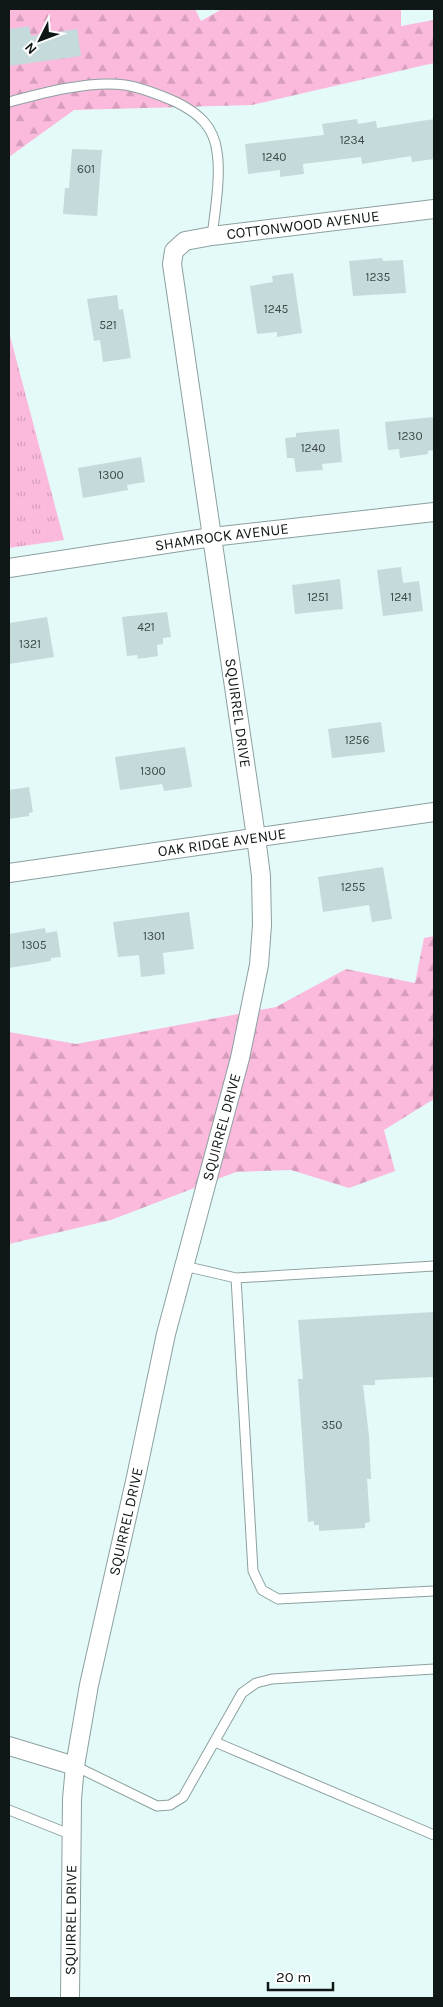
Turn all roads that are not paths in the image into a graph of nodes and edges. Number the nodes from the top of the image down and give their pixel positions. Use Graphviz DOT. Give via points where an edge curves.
graph roads {
  1 [pos="9,102"];
  2 [pos="434,209"];
  3 [pos="212,236"];
  4 [pos="174,250"];
  5 [pos="434,512"];
  6 [pos="212,537"];
  7 [pos="9,568"];
  8 [pos="434,812"];
  9 [pos="256,837"];
  10 [pos="9,873"];
  11 [pos="184,1266"];
  12 [pos="434,1266"];
  13 [pos="236,1278"];
  14 [pos="434,1591"];
  15 [pos="434,1669"];
  16 [pos="214,1742"];
  17 [pos="9,1746"];
  18 [pos="75,1766"];
  19 [pos="9,1810"];
  20 [pos="72,1835"];
  21 [pos="434,1835"];
  22 [pos="70,1998"];
  1 -- 3 [label="lane" via="45,92 104,84 125,85 156,93 194,111 210,128 218,152"];
  2 -- 3 [label="street, COTTONWOOD AVENUE"];
  3 -- 4 [label="street, COTTONWOOD AVENUE" via="185,242"];
  4 -- 6 [label="street, SQUIRREL DRIVE" via="172,264"];
  5 -- 6 [label="street, SHAMROCK AVENUE"];
  6 -- 7 [label="street, SHAMROCK AVENUE"];
  6 -- 9 [label="street, SQUIRREL DRIVE"];
  8 -- 9 [label="street, OAK RIDGE AVENUE"];
  9 -- 10 [label="street, OAK RIDGE AVENUE"];
  9 -- 11 [label="street, SQUIRREL DRIVE" via="261,876 259,965 240,1058"];
  11 -- 13 [label="lane"];
  11 -- 18 [label="street, SQUIRREL DRIVE" via="166,1334 89,1685"];
  12 -- 13 [label="lane"];
  13 -- 14 [label="lane" via="252,1572 262,1590 278,1599"];
  15 -- 16 [label="lane" via="272,1679 256,1683 242,1694"];
  16 -- 18 [label="lane" via="183,1797 170,1805 157,1806"];
  16 -- 21 [label="lane"];
  17 -- 18 [label="street"];
  18 -- 20 [label="street, SQUIRREL DRIVE"];
  19 -- 20 [label="lane"];
  20 -- 22 [label="street, SQUIRREL DRIVE"];
}
